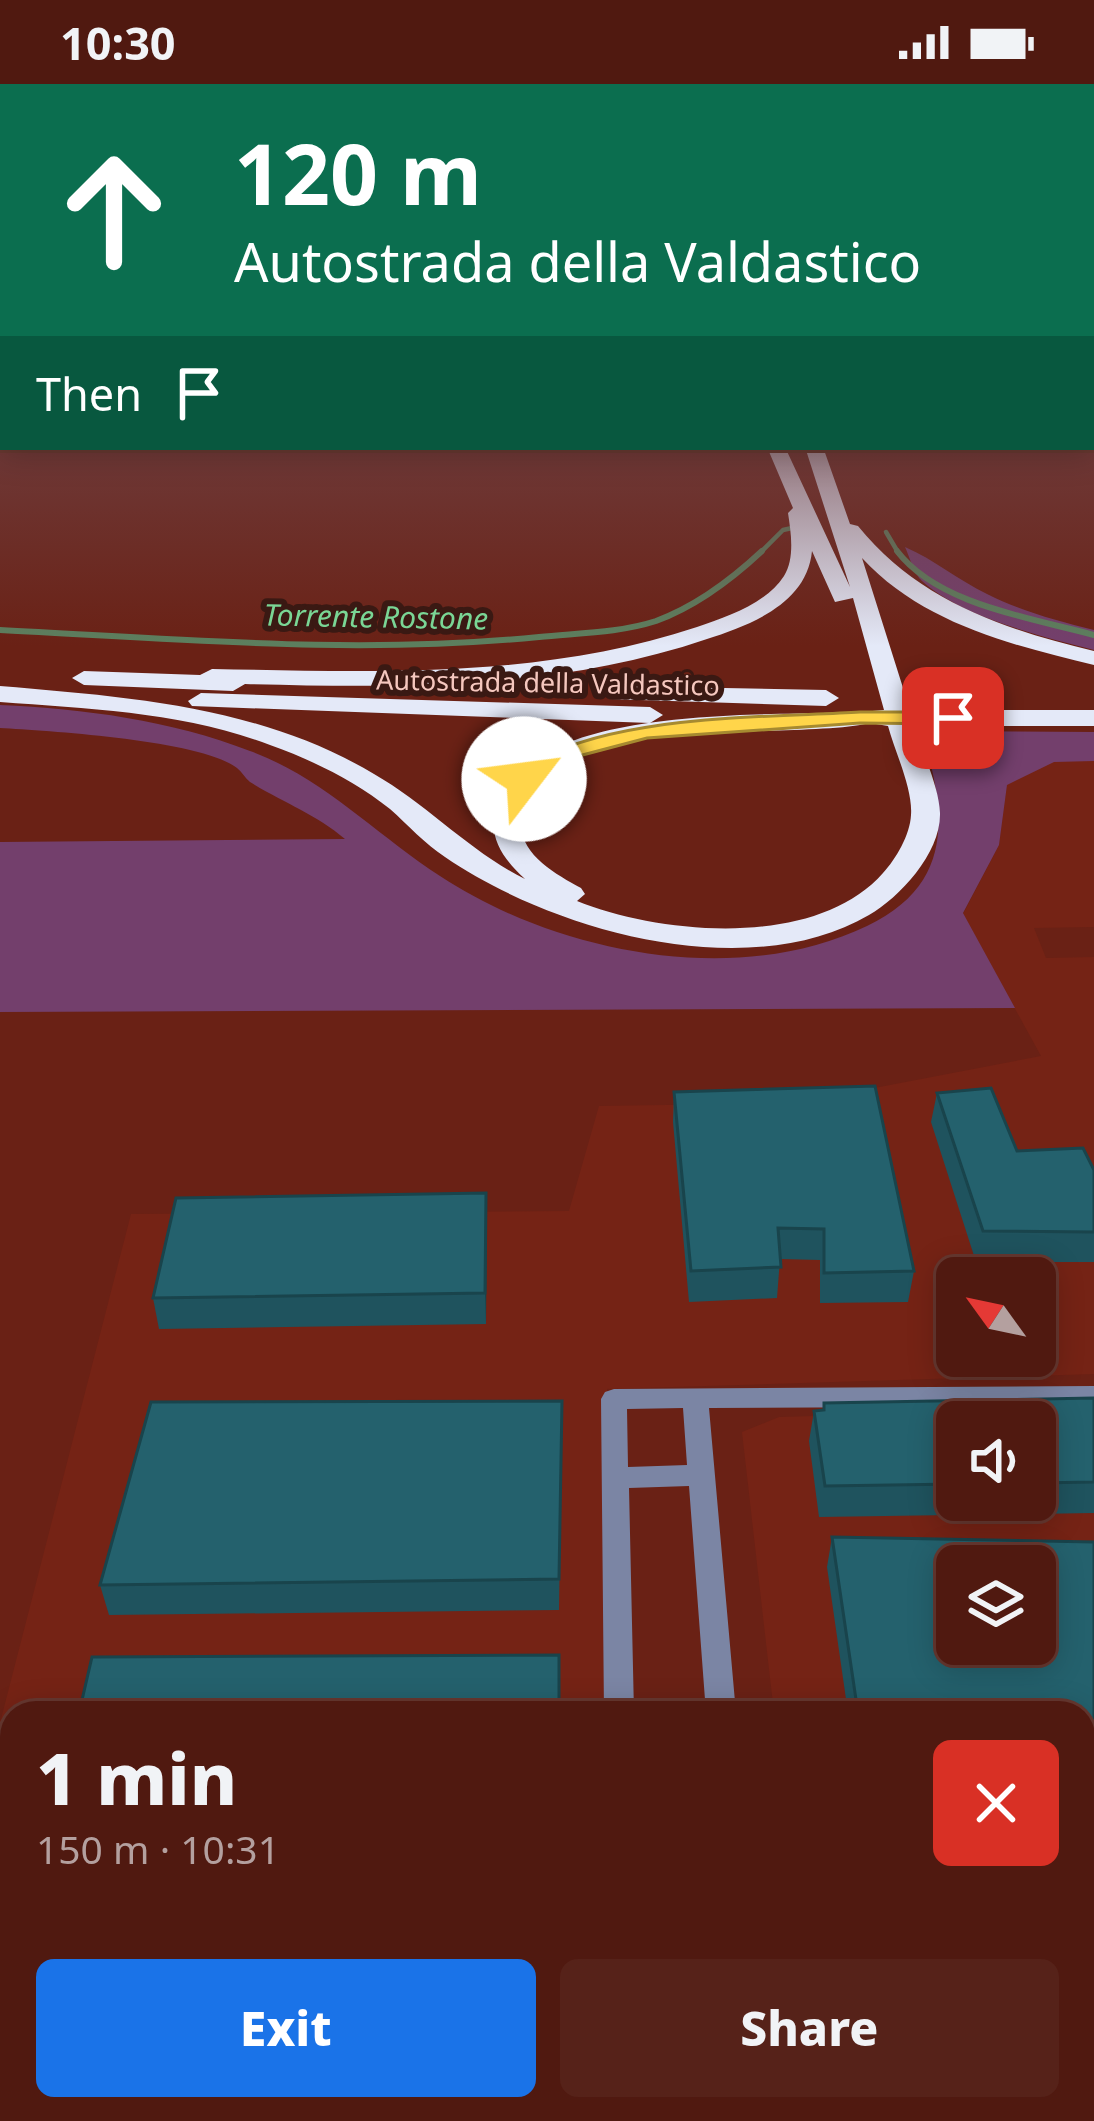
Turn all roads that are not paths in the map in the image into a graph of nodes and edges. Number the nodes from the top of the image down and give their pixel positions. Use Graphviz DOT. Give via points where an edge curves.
graph roads {
  1 [pos="781,456"];
  2 [pos="817,456"];
  3 [pos="795,485"];
  4 [pos="836,507"];
  5 [pos="1094,658"];
  6 [pos="0,674"];
  7 [pos="883,688"];
  8 [pos="0,694"];
  9 [pos="1094,700"];
  10 [pos="1094,718"];
  11 [pos="883,725"];
  12 [pos="1094,1396"];
  13 [pos="695,1400"];
  14 [pos="701,1475"];
  15 [pos="613,1478"];
  16 [pos="619,1701"];
  17 [pos="720,1701"];
  1 -- 3 [label="highway"];
  2 -- 4 [label="highway"];
  3 -- 6 [label="highway" via="796,576 732,623 641,654 439,680"];
  3 -- 7 [label="highway"];
  4 -- 5 [label="highway" via="880,567 923,597"];
  4 -- 7 [label="highway"];
  6 -- 9 [label="highway, Autostrada della Valdastico"];
  7 -- 11 [label="highway"];
  8 -- 11 [label="highway, Autostrada della Valdastico"];
  8 -- 11 [label="highway" via="159,708 276,738 343,766 451,849 547,903 652,934 707,939 815,926 880,897 920,844 926,814"];
  10 -- 11 [label="highway, Autostrada della Valdastico"];
  11 -- 11 [label="highway" via="904,799 898,847 864,887 818,909 760,923 663,924 549,884 512,844 506,815 516,789 589,745 677,729"];
  12 -- 13 [label="street"];
  13 -- 14 [label="street"];
  13 -- 15 [label="street" via="614,1399"];
  14 -- 15 [label="street"];
  14 -- 17 [label="street"];
  15 -- 16 [label="street"];
}
